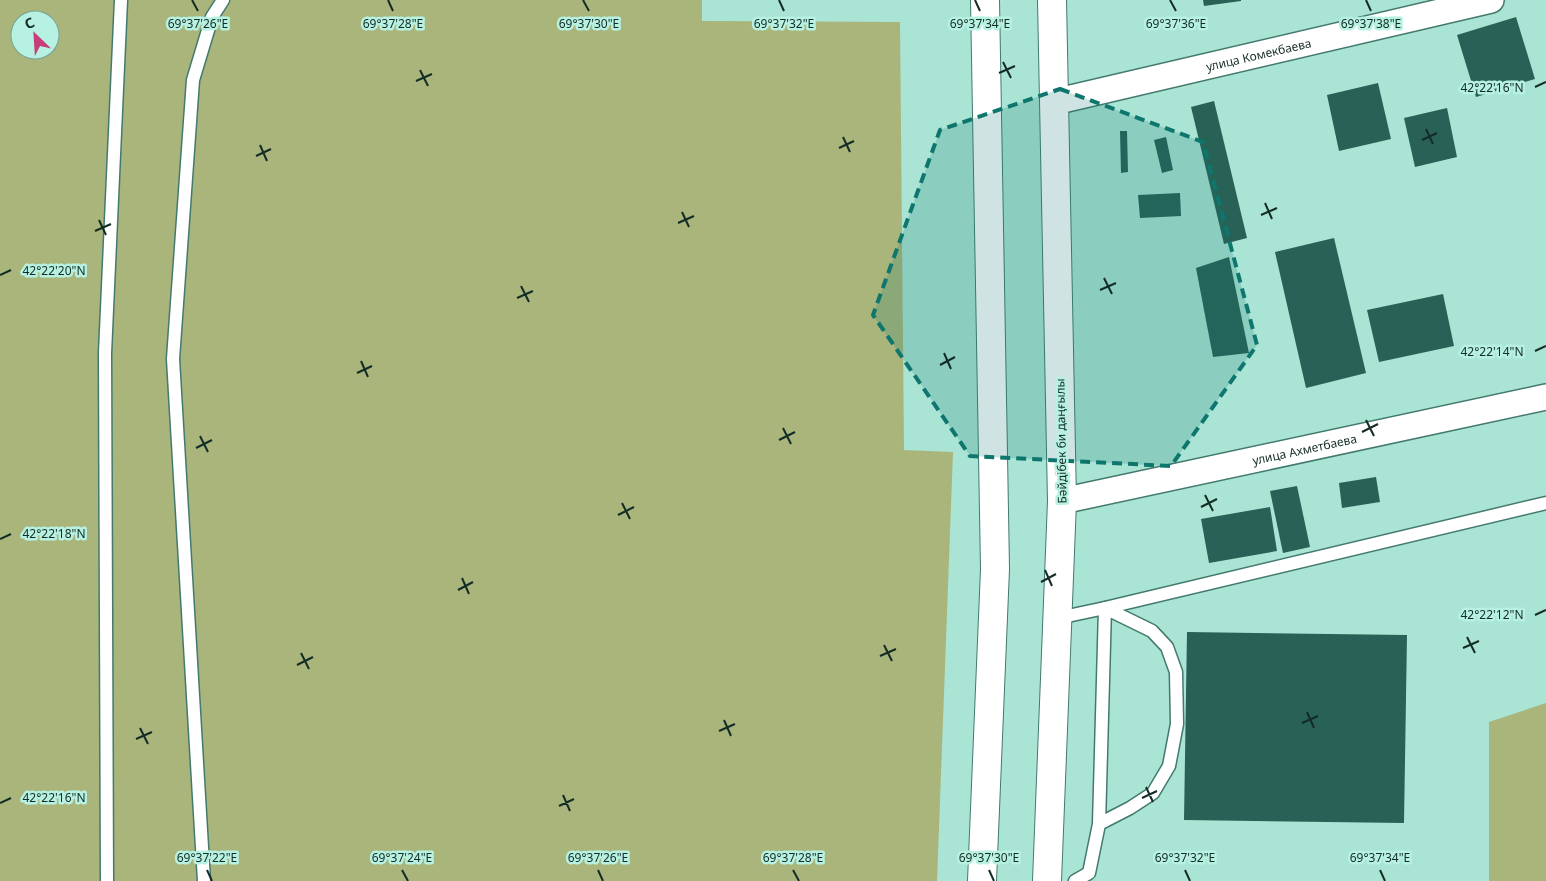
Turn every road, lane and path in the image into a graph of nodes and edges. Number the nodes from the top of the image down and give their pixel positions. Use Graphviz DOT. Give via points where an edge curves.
graph roads {
  1 [pos="121,0"];
  2 [pos="223,0"];
  3 [pos="985,0"];
  4 [pos="1052,0"];
  5 [pos="1491,0"];
  6 [pos="1054,102"];
  7 [pos="1546,397"];
  8 [pos="1062,501"];
  9 [pos="1546,503"];
  10 [pos="1105,608"];
  11 [pos="1058,618"];
  12 [pos="1099,824"];
  13 [pos="107,881"];
  14 [pos="204,881"];
  15 [pos="982,881"];
  16 [pos="1047,881"];
  17 [pos="1075,881"];
  1 -- 13 [label="lane" via="104,353"];
  2 -- 14 [label="lane" via="212,16 193,80 173,359"];
  3 -- 15 [label="main road" via="995,569"];
  4 -- 6 [label="main road, Бәйдібек би даңғылы"];
  5 -- 6 [label="street, улица Комекбаева"];
  6 -- 8 [label="main road, Бәйдібек би даңғылы"];
  7 -- 8 [label="street, улица Ахметбаева"];
  8 -- 11 [label="main road, Бәйдібек би даңғылы"];
  9 -- 10 [label="lane"];
  10 -- 11 [label="lane"];
  10 -- 12 [label="lane"];
  10 -- 12 [label="lane" via="1152,631 1167,647 1176,672 1177,724 1169,766 1153,793"];
  11 -- 16 [label="main road, Бәйдібек би даңғылы"];
  12 -- 17 [label="lane" via="1088,873"];
}
